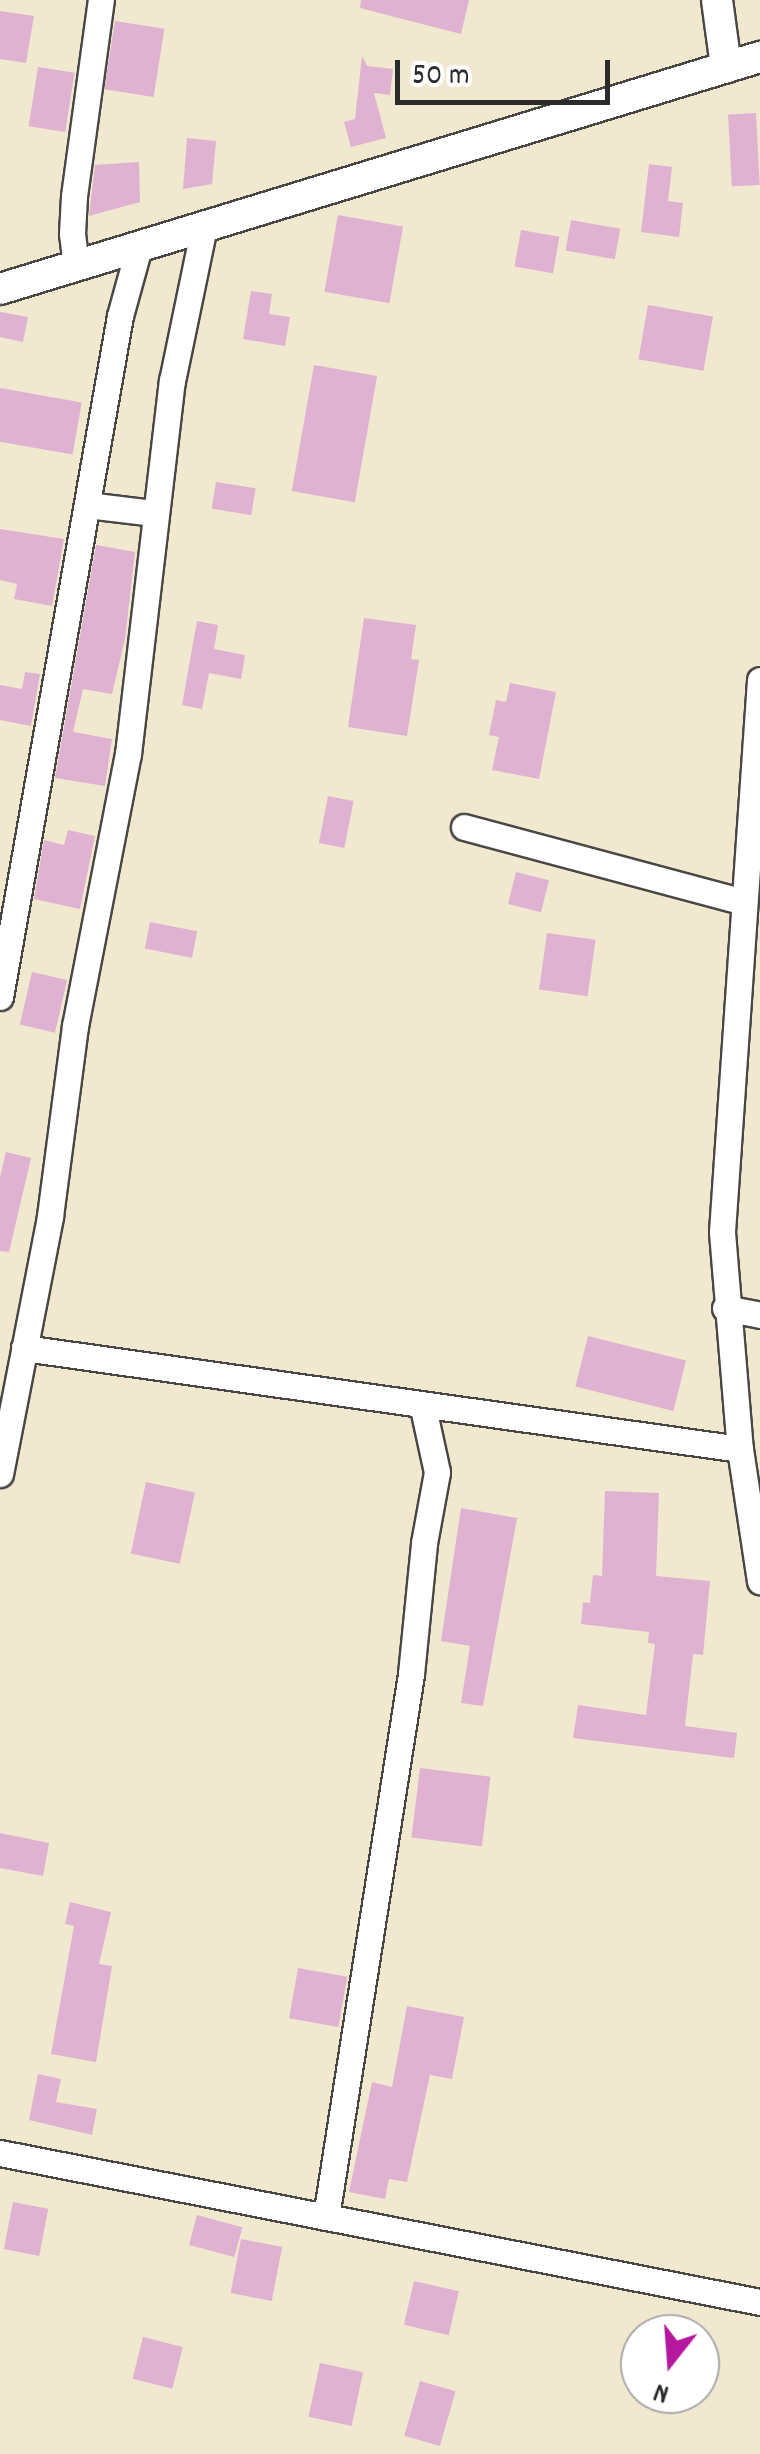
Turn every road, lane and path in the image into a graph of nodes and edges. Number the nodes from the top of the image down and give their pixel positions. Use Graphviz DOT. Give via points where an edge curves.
graph roads {
  1 [pos="101,0"];
  2 [pos="718,0"];
  3 [pos="760,57"];
  4 [pos="726,68"];
  5 [pos="204,227"];
  6 [pos="139,247"];
  7 [pos="76,266"];
  8 [pos="0,289"];
  9 [pos="87,505"];
  10 [pos="153,513"];
  11 [pos="760,680"];
  12 [pos="755,808"];
  13 [pos="464,827"];
  14 [pos="744,902"];
  15 [pos="0,997"];
  16 [pos="725,1308"];
  17 [pos="760,1316"];
  18 [pos="24,1348"];
  19 [pos="423,1408"];
  20 [pos="740,1449"];
  21 [pos="0,1474"];
  22 [pos="756,1518"];
  23 [pos="760,1581"];
  24 [pos="0,2153"];
  25 [pos="326,2217"];
  26 [pos="760,2302"];
  1 -- 7 [label="street" via="74,196"];
  2 -- 4 [label="street"];
  3 -- 4 [label="street"];
  4 -- 5 [label="street"];
  5 -- 6 [label="street"];
  5 -- 10 [label="street"];
  6 -- 7 [label="street"];
  6 -- 9 [label="street"];
  7 -- 8 [label="street"];
  9 -- 10 [label="street"];
  9 -- 15 [label="street"];
  10 -- 18 [label="street" via="128,754 75,1026 50,1216"];
  11 -- 12 [label="street"];
  12 -- 14 [label="street"];
  13 -- 14 [label="street"];
  14 -- 16 [label="street" via="722,1232"];
  16 -- 17 [label="street"];
  16 -- 20 [label="street"];
  18 -- 19 [label="street"];
  18 -- 21 [label="street"];
  19 -- 20 [label="street"];
  19 -- 25 [label="street" via="437,1472 412,1674"];
  20 -- 22 [label="street"];
  22 -- 23 [label="street"];
  24 -- 25 [label="street"];
  25 -- 26 [label="street"];
}
